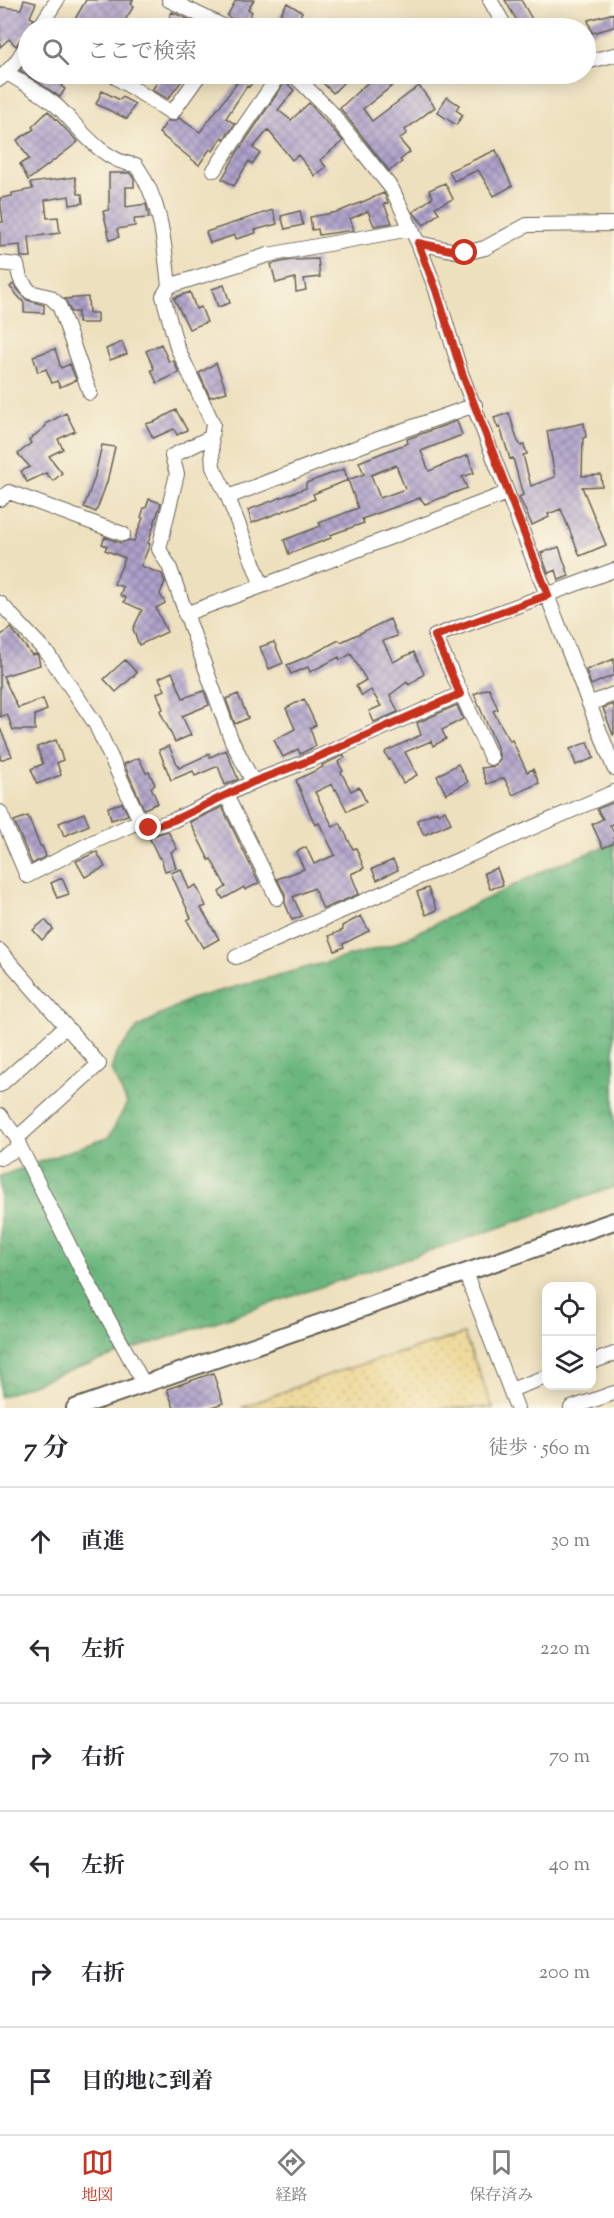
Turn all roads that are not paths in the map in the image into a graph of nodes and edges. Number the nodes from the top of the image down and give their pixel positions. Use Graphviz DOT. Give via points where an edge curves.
graph roads {
  1 [pos="57,0"];
  2 [pos="169,0"];
  3 [pos="490,0"];
  4 [pos="45,18"];
  5 [pos="206,18"];
  6 [pos="500,18"];
  7 [pos="614,55"];
  8 [pos="18,56"];
  9 [pos="596,59"];
  10 [pos="3,76"];
  11 [pos="123,84"];
  12 [pos="193,84"];
  13 [pos="273,84"];
  14 [pos="303,84"];
  15 [pos="214,170"];
  16 [pos="614,224"];
  17 [pos="410,229"];
  18 [pos="418,243"];
  19 [pos="0,262"];
  20 [pos="169,286"];
  21 [pos="90,393"];
  22 [pos="475,405"];
  23 [pos="211,437"];
  24 [pos="507,493"];
  25 [pos="228,498"];
  26 [pos="0,499"];
  27 [pos="123,534"];
  28 [pos="614,570"];
  29 [pos="262,586"];
  30 [pos="548,595"];
  31 [pos="0,603"];
  32 [pos="185,614"];
  33 [pos="460,694"];
  34 [pos="614,694"];
  35 [pos="589,704"];
  36 [pos="491,758"];
  37 [pos="614,768"];
  38 [pos="253,782"];
  39 [pos="614,792"];
  40 [pos="226,795"];
  41 [pos="0,812"];
  42 [pos="140,821"];
  43 [pos="277,898"];
  44 [pos="236,957"];
  45 [pos="2,958"];
  46 [pos="65,1027"];
  47 [pos="0,1085"];
  48 [pos="0,1115"];
  49 [pos="18,1142"];
  50 [pos="0,1158"];
  51 [pos="614,1221"];
  52 [pos="465,1272"];
  53 [pos="614,1354"];
  54 [pos="596,1360"];
  55 [pos="542,1378"];
  56 [pos="144,1384"];
  57 [pos="510,1390"];
  58 [pos="614,1393"];
  59 [pos="75,1408"];
  60 [pos="517,1408"];
  61 [pos="571,1408"];
  1 -- 4 [label="street"];
  2 -- 5 [label="street"];
  3 -- 6 [label="street"];
  7 -- 9 [label="street"];
  8 -- 10 [label="street"];
  10 -- 20 [label="street" via="57,106 85,137 123,164 136,165 162,221"];
  11 -- 12 [label="street" via="172,113"];
  13 -- 15 [label="street"];
  14 -- 17 [label="street" via="331,112 392,189"];
  16 -- 18 [label="street" via="527,225 485,248 465,253"];
  17 -- 18 [label="street"];
  17 -- 20 [label="street" via="268,255"];
  18 -- 22 [label="street"];
  19 -- 21 [label="street" via="17,265 30,292 50,297 59,305"];
  20 -- 23 [label="street" via="163,296 168,316 177,347 213,424"];
  22 -- 24 [label="street"];
  22 -- 25 [label="street"];
  23 -- 25 [label="street" via="213,467"];
  23 -- 32 [label="street" via="172,456 177,474 159,549"];
  24 -- 29 [label="street"];
  24 -- 30 [label="street"];
  25 -- 29 [label="street"];
  26 -- 27 [label="street" via="9,492"];
  28 -- 30 [label="street"];
  29 -- 32 [label="street"];
  30 -- 33 [label="street" via="435,636"];
  30 -- 35 [label="street"];
  31 -- 42 [label="street" via="48,654 95,723"];
  32 -- 38 [label="street" via="231,739"];
  33 -- 36 [label="street"];
  33 -- 38 [label="street"];
  34 -- 35 [label="street"];
  35 -- 37 [label="street"];
  38 -- 40 [label="street"];
  39 -- 44 [label="street"];
  40 -- 42 [label="street" via="149,828"];
  40 -- 43 [label="street"];
  41 -- 42 [label="street" via="27,876"];
  45 -- 46 [label="street"];
  46 -- 47 [label="street"];
  46 -- 49 [label="street" via="99,1064"];
  48 -- 49 [label="street"];
  49 -- 50 [label="street"];
  49 -- 56 [label="street"];
  51 -- 52 [label="street"];
  52 -- 56 [label="street"];
  52 -- 57 [label="street"];
  53 -- 54 [label="street"];
  55 -- 57 [label="street"];
  56 -- 59 [label="street"];
  57 -- 60 [label="street"];
  58 -- 61 [label="street"];
}
